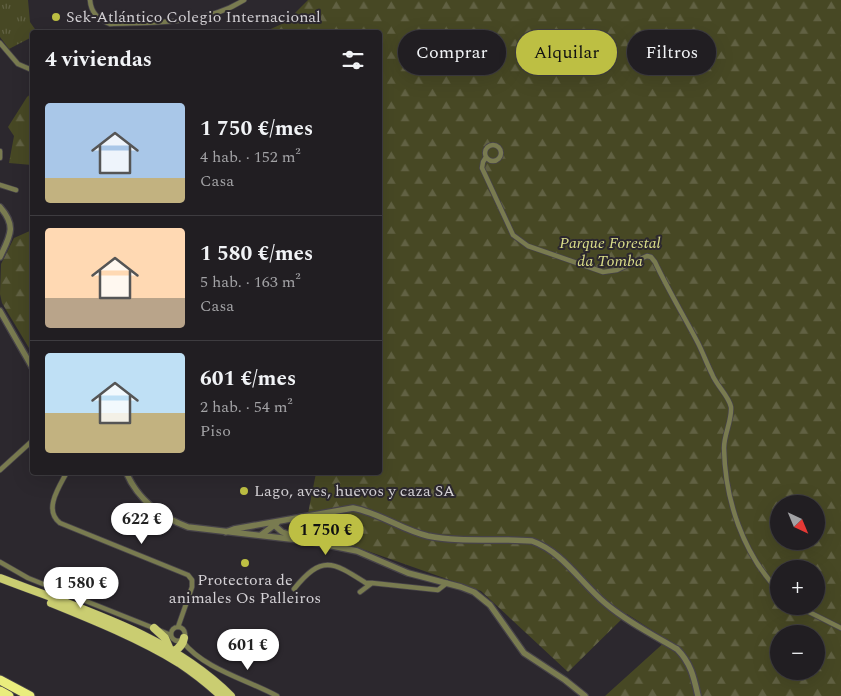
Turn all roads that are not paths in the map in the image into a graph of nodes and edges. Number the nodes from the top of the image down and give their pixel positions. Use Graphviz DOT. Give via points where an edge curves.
graph roads {
  1 [pos="90,0"];
  2 [pos="244,0"];
  3 [pos="0,43"];
  4 [pos="30,69"];
  5 [pos="0,151"];
  6 [pos="486,157"];
  7 [pos="0,158"];
  8 [pos="0,185"];
  9 [pos="16,190"];
  10 [pos="0,207"];
  11 [pos="0,257"];
  12 [pos="0,311"];
  13 [pos="30,364"];
  14 [pos="30,443"];
  15 [pos="0,470"];
  16 [pos="66,475"];
  17 [pos="128,475"];
  18 [pos="281,521"];
  19 [pos="263,524"];
  20 [pos="274,525"];
  21 [pos="226,532"];
  22 [pos="261,535"];
  23 [pos="308,541"];
  24 [pos="0,562"];
  25 [pos="0,578"];
  26 [pos="0,582"];
  27 [pos="770,582"];
  28 [pos="372,583"];
  29 [pos="447,583"];
  30 [pos="294,588"];
  31 [pos="16,589"];
  32 [pos="360,592"];
  33 [pos="815,615"];
  34 [pos="178,627"];
  35 [pos="154,628"];
  36 [pos="841,628"];
  37 [pos="171,635"];
  38 [pos="183,641"];
  39 [pos="170,650"];
  40 [pos="210,664"];
  41 [pos="202,672"];
  42 [pos="0,680"];
  43 [pos="214,690"];
  44 [pos="0,691"];
  45 [pos="9,696"];
  46 [pos="30,696"];
  47 [pos="221,696"];
  48 [pos="231,696"];
  49 [pos="277,696"];
  50 [pos="585,696"];
  51 [pos="698,696"];
  1 -- 2 [label="street" via="94,14 110,24 188,20 219,12"];
  3 -- 4 [label="street" via="18,64"];
  5 -- 7 [label="street"];
  6 -- 27 [label="street" via="482,168 507,224 513,235 528,246 603,272 617,270 647,256 656,262 712,375 731,406 724,448 734,514 757,563"];
  8 -- 9 [label="street"];
  10 -- 11 [label="street" via="9,218 11,230"];
  12 -- 13 [label="street"];
  14 -- 15 [label="street"];
  16 -- 34 [label="street" via="53,502 54,518 183,572 192,580"];
  17 -- 21 [label="street" via="142,498 163,516 188,527"];
  18 -- 19 [label="street"];
  18 -- 20 [label="street"];
  18 -- 51 [label="street" via="353,508 428,536 532,540 542,544 558,555 605,604 677,649 685,657"];
  19 -- 21 [label="street"];
  19 -- 22 [label="street"];
  20 -- 22 [label="street"];
  20 -- 23 [label="street" via="282,532"];
  21 -- 22 [label="street"];
  22 -- 23 [label="street"];
  23 -- 29 [label="street" via="357,551 408,573"];
  24 -- 35 [label="street" via="28,578"];
  25 -- 39 [label="main road" via="133,630"];
  26 -- 31 [label="main road"];
  28 -- 29 [label="street" via="438,590"];
  28 -- 30 [label="street" via="366,583 339,566 328,565 306,574"];
  28 -- 32 [label="street"];
  29 -- 50 [label="street" via="482,598 524,653"];
  31 -- 39 [label="main road" via="37,594"];
  31 -- 43 [label="main road" via="145,644"];
  33 -- 36 [label="street"];
  34 -- 37 [label="street" via="172,630"];
  34 -- 38 [label="street" via="184,631"];
  35 -- 37 [label="street"];
  35 -- 39 [label="main road" via="165,638"];
  37 -- 38 [label="street" via="176,641"];
  38 -- 39 [label="main road" via="175,651"];
  38 -- 40 [label="street"];
  38 -- 41 [label="main road" via="188,654"];
  39 -- 41 [label="main road"];
  40 -- 41 [label="street"];
  40 -- 49 [label="street"];
  41 -- 43 [label="main road"];
  41 -- 48 [label="main road"];
  42 -- 46 [label="highway"];
  43 -- 47 [label="main road"];
  44 -- 45 [label="highway"];
}
